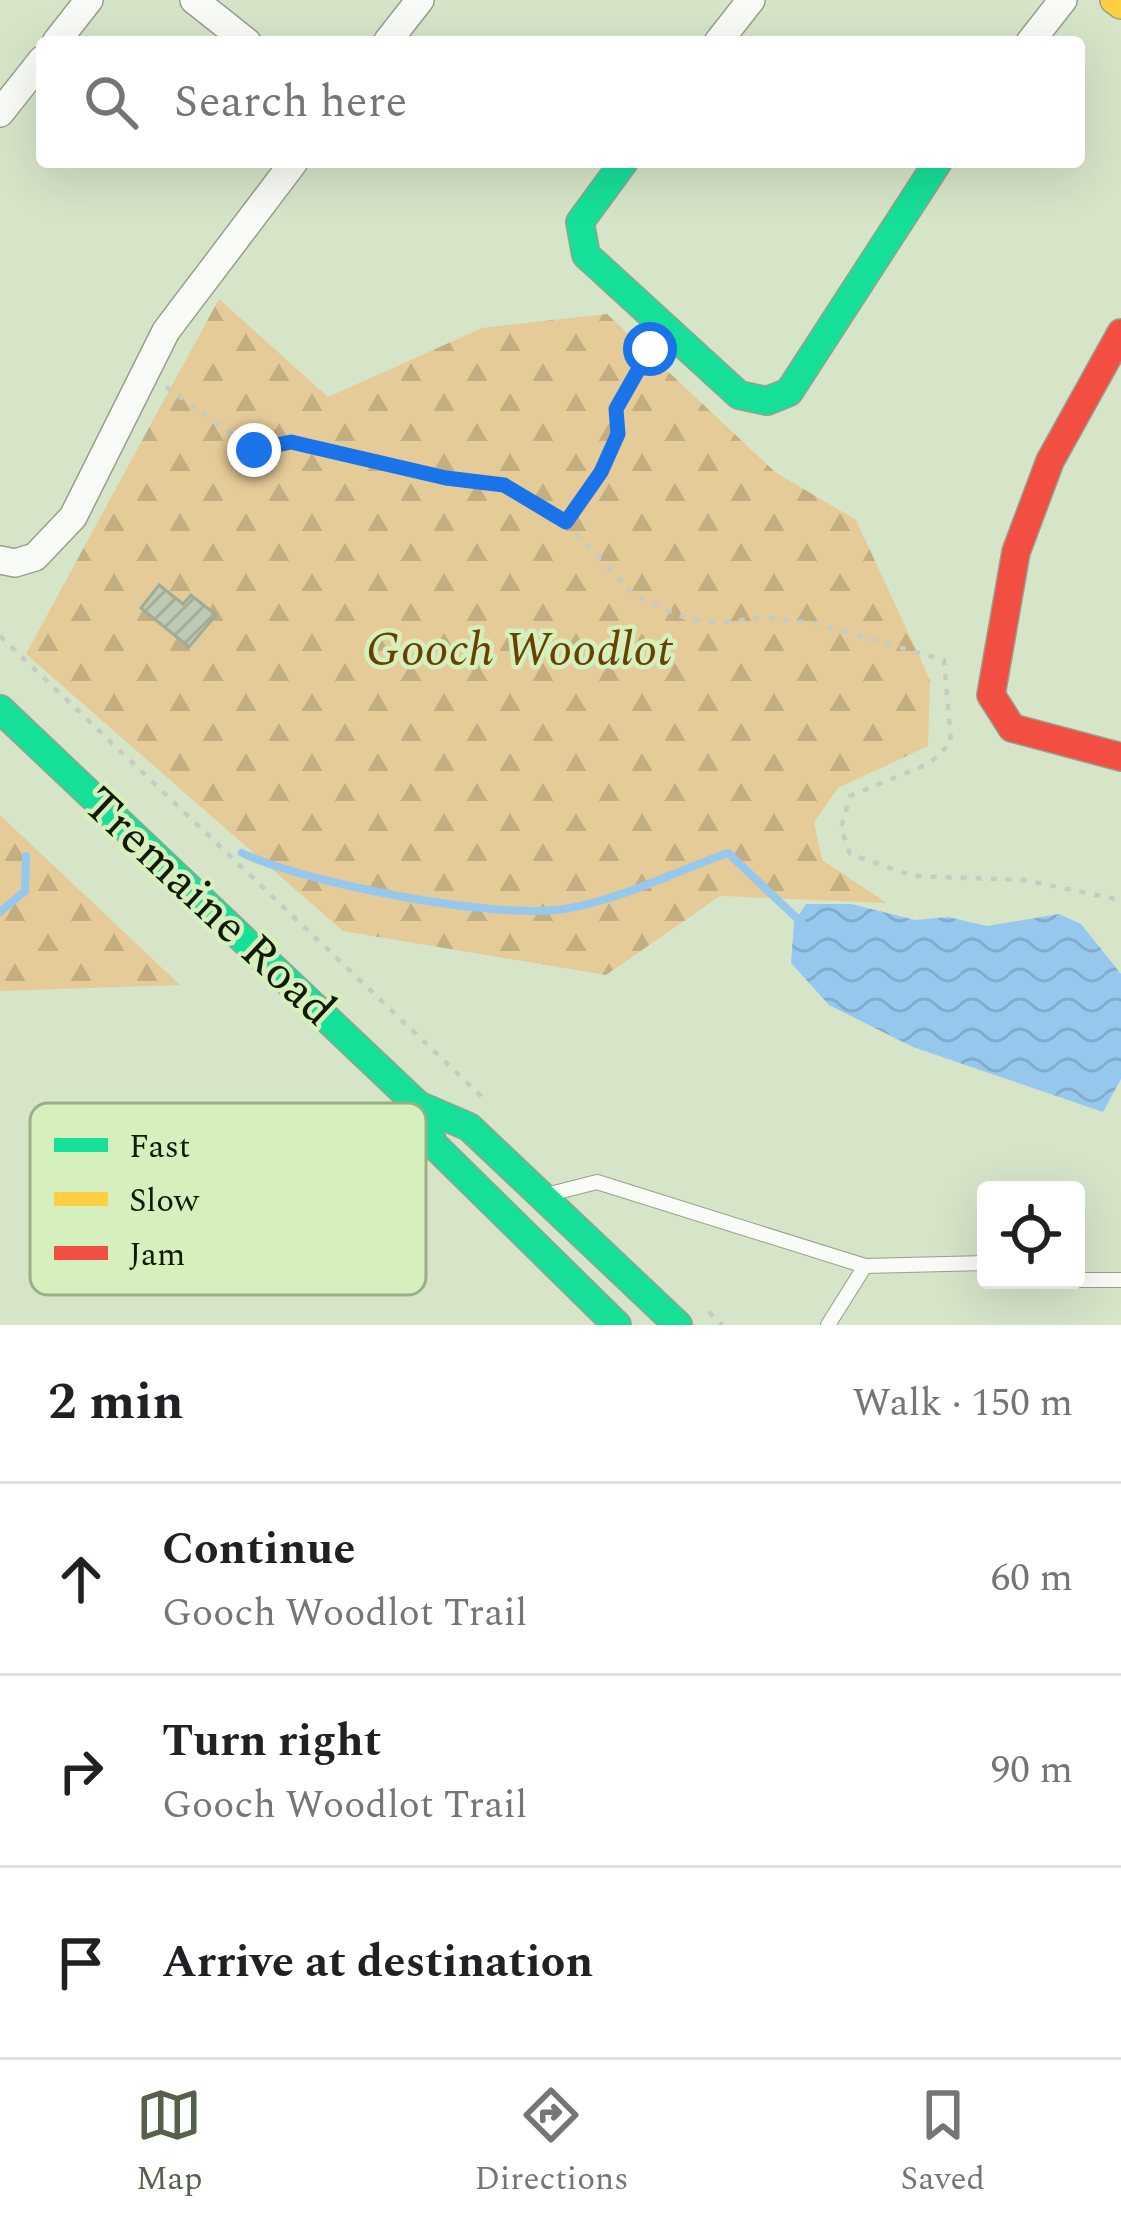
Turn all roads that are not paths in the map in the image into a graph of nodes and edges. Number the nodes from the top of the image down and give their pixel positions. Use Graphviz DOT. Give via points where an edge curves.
graph roads {
  1 [pos="89,0"];
  2 [pos="194,0"];
  3 [pos="420,0"];
  4 [pos="751,0"];
  5 [pos="1063,0"];
  6 [pos="61,36"];
  7 [pos="240,36"];
  8 [pos="392,36"];
  9 [pos="723,36"];
  10 [pos="1035,36"];
  11 [pos="36,68"];
  12 [pos="0,113"];
  13 [pos="289,168"];
  14 [pos="620,168"];
  15 [pos="934,168"];
  16 [pos="1121,333"];
  17 [pos="0,560"];
  18 [pos="0,710"];
  19 [pos="1121,757"];
  20 [pos="416,1103"];
  21 [pos="426,1108"];
  22 [pos="426,1125"];
  23 [pos="544,1196"];
  24 [pos="977,1263"];
  25 [pos="865,1266"];
  26 [pos="1085,1280"];
  27 [pos="1121,1280"];
  28 [pos="617,1325"];
  29 [pos="678,1325"];
  30 [pos="828,1325"];
  1 -- 6 [label="street"];
  2 -- 7 [label="street"];
  3 -- 8 [label="street"];
  4 -- 9 [label="street"];
  5 -- 10 [label="street"];
  11 -- 12 [label="street"];
  13 -- 17 [label="street" via="175,317 73,517 35,557"];
  14 -- 15 [label="main road" via="580,222 586,255 754,401 789,392"];
  16 -- 19 [label="main road" via="1081,397 1028,514 1000,617 991,695 1012,728"];
  18 -- 20 [label="main road, Tremaine Road"];
  21 -- 23 [label="main road, Tremaine Road" via="470,1126"];
  22 -- 28 [label="main road, Tremaine Road" via="434,1145"];
  23 -- 25 [label="lane" via="597,1182"];
  23 -- 29 [label="main road, Tremaine Road"];
  24 -- 25 [label="lane"];
  25 -- 30 [label="lane"];
  26 -- 27 [label="lane"];
}
